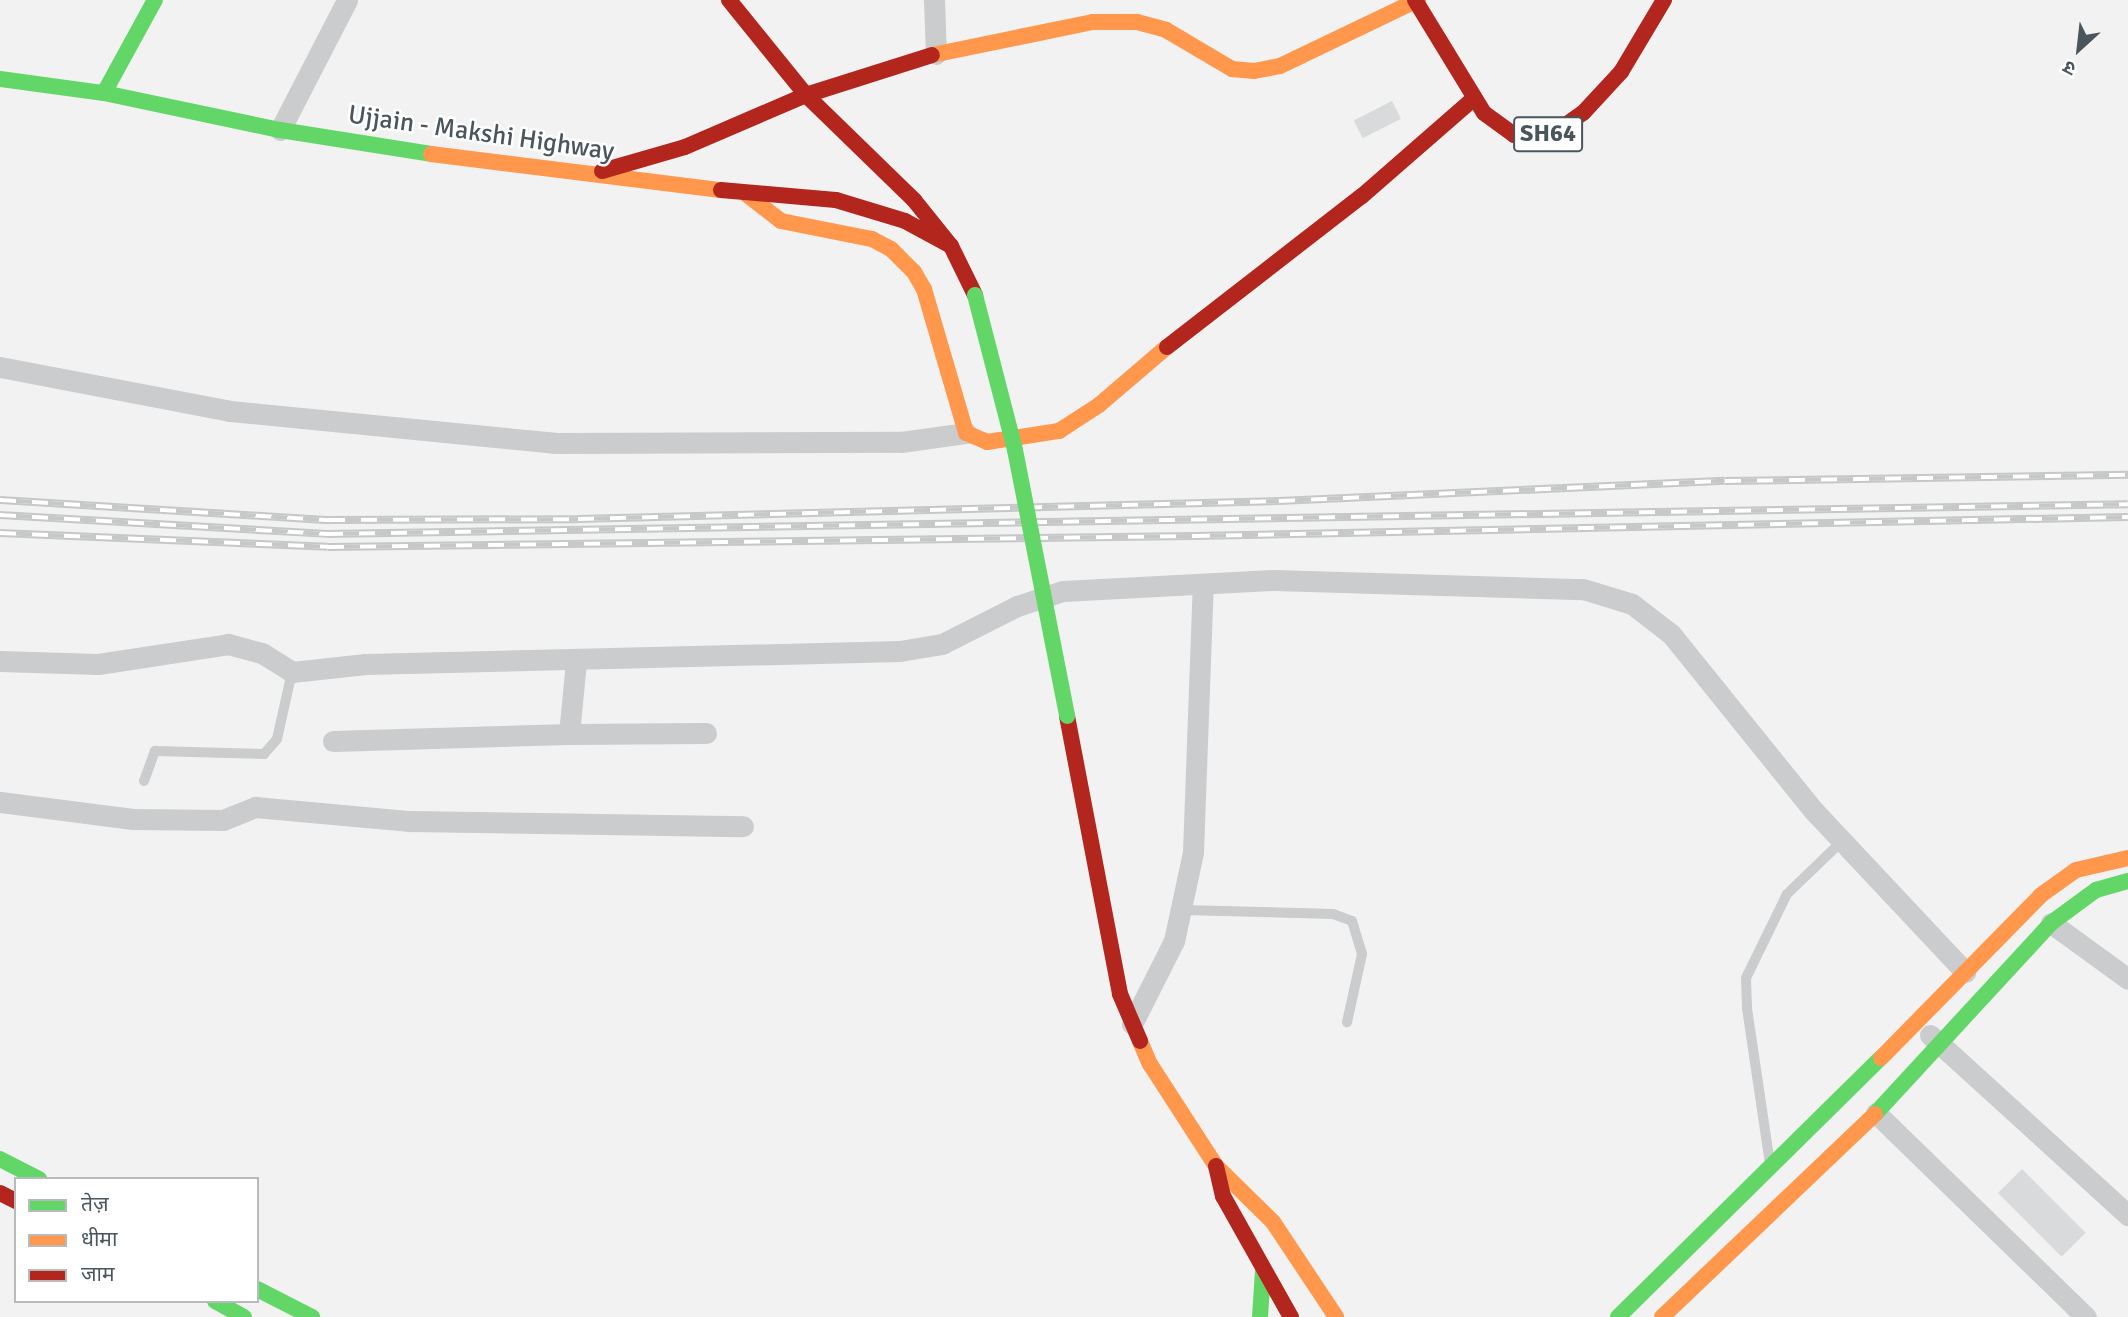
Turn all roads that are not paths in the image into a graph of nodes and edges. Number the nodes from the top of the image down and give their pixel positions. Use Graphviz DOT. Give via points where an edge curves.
graph roads {
  1 [pos="155,0"];
  2 [pos="347,0"];
  3 [pos="729,0"];
  4 [pos="934,0"];
  5 [pos="1416,0"];
  6 [pos="1426,0"];
  7 [pos="1664,0"];
  8 [pos="1430,19"];
  9 [pos="936,54"];
  10 [pos="0,79"];
  11 [pos="104,93"];
  12 [pos="806,95"];
  13 [pos="1472,99"];
  14 [pos="280,130"];
  15 [pos="596,173"];
  16 [pos="746,194"];
  17 [pos="951,246"];
  18 [pos="0,367"];
  19 [pos="966,433"];
  20 [pos="1203,585"];
  21 [pos="0,661"];
  22 [pos="576,661"];
  23 [pos="292,672"];
  24 [pos="706,733"];
  25 [pos="569,734"];
  26 [pos="333,741"];
  27 [pos="144,781"];
  28 [pos="0,802"];
  29 [pos="743,826"];
  30 [pos="1842,841"];
  31 [pos="2128,858"];
  32 [pos="2128,881"];
  33 [pos="1182,909"];
  34 [pos="2051,923"];
  35 [pos="1965,972"];
  36 [pos="2128,979"];
  37 [pos="1347,1022"];
  38 [pos="1916,1022"];
  39 [pos="1132,1024"];
  40 [pos="1938,1042"];
  41 [pos="1876,1113"];
  42 [pos="0,1159"];
  43 [pos="1216,1166"];
  44 [pos="1771,1170"];
  45 [pos="35,1177"];
  46 [pos="2128,1215"];
  47 [pos="1263,1270"];
  48 [pos="259,1290"];
  49 [pos="219,1303"];
  50 [pos="2081,1315"];
  51 [pos="244,1317"];
  52 [pos="312,1317"];
  53 [pos="1260,1317"];
  54 [pos="1291,1317"];
  55 [pos="1336,1317"];
  56 [pos="1618,1317"];
  57 [pos="1662,1317"];
  1 -- 11 [label="main road"];
  2 -- 14 [label="street"];
  3 -- 12 [label="main road"];
  4 -- 9 [label="street"];
  5 -- 8 [label="main road, SH64"];
  5 -- 9 [label="main road" via="1280,65 1254,71 1232,69 1166,30 1137,22 1093,22"];
  6 -- 8 [label="main road, SH64"];
  7 -- 13 [label="main road, SH64" via="1621,72 1583,113 1557,131 1534,139 1514,135 1498,126"];
  8 -- 13 [label="main road, SH64"];
  9 -- 12 [label="main road"];
  10 -- 11 [label="main road, Ujjain - Makshi Highway"];
  11 -- 14 [label="main road, Ujjain - Makshi Highway"];
  12 -- 15 [label="main road" via="685,147"];
  12 -- 17 [label="main road" via="914,200"];
  13 -- 19 [label="main road" via="1362,195 1078,420 1059,431 987,442"];
  14 -- 15 [label="main road, Ujjain - Makshi Highway"];
  15 -- 16 [label="main road, Ujjain - Makshi Highway"];
  16 -- 17 [label="main road, Ujjain - Makshi Highway" via="836,200 905,221"];
  16 -- 19 [label="main road" via="781,221 872,239 891,249 914,272 961,404"];
  17 -- 39 [label="main road, bridge" via="975,295 1015,450 1120,993"];
  18 -- 19 [label="street" via="230,411 554,443 901,442"];
  20 -- 22 [label="street" via="1063,591 1017,606 942,644 900,651"];
  20 -- 30 [label="street" via="1274,580 1583,589 1632,604 1671,634"];
  20 -- 33 [label="street" via="1193,852"];
  21 -- 23 [label="street" via="99,664 228,644 262,653"];
  22 -- 23 [label="street" via="366,664"];
  22 -- 25 [label="street"];
  23 -- 27 [label="lane" via="277,739 264,754 155,751"];
  24 -- 25 [label="street"];
  25 -- 26 [label="street"];
  28 -- 29 [label="street" via="133,819 223,820 255,807 410,821"];
  30 -- 35 [label="street"];
  30 -- 44 [label="lane" via="1787,894 1746,978 1746,1008"];
  31 -- 35 [label="main road" via="2093,863 2059,880"];
  32 -- 34 [label="main road" via="2096,890"];
  33 -- 37 [label="lane" via="1333,914 1352,921 1362,954"];
  33 -- 39 [label="street" via="1174,941"];
  34 -- 36 [label="street"];
  34 -- 40 [label="main road"];
  35 -- 38 [label="main road"];
  38 -- 40 [label="street"];
  38 -- 44 [label="main road"];
  39 -- 43 [label="main road" via="1150,1065"];
  40 -- 41 [label="main road"];
  40 -- 46 [label="street"];
  41 -- 50 [label="street"];
  41 -- 57 [label="main road"];
  42 -- 45 [label="main road"];
  43 -- 47 [label="main road" via="1223,1196"];
  43 -- 55 [label="main road" via="1273,1222"];
  44 -- 56 [label="main road"];
  47 -- 53 [label="main road"];
  47 -- 54 [label="main road"];
  48 -- 52 [label="main road"];
  49 -- 51 [label="main road"];
}
